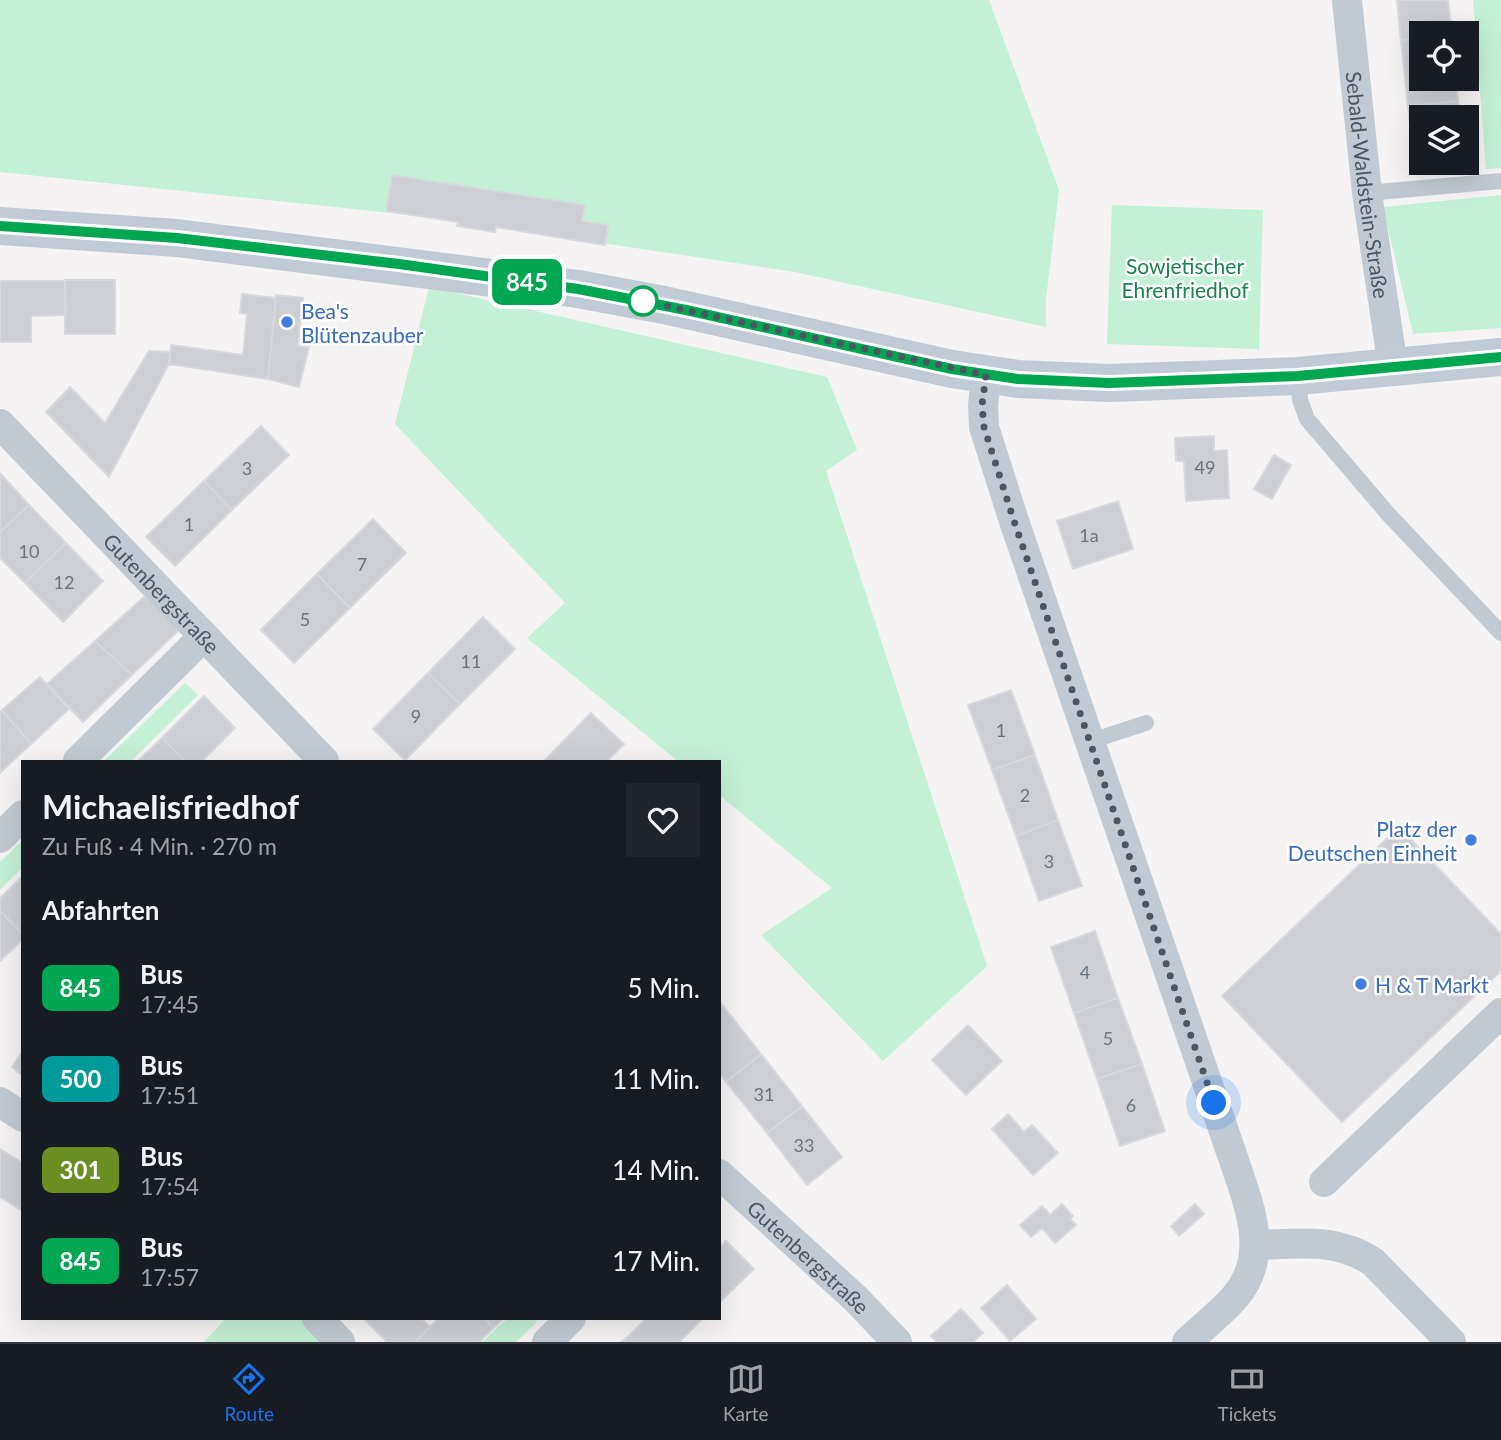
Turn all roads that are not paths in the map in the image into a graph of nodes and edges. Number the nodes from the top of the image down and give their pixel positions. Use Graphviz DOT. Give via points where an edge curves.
graph roads {
  1 [pos="1347,0"];
  2 [pos="1501,181"];
  3 [pos="1367,193"];
  4 [pos="0,226"];
  5 [pos="1501,357"];
  6 [pos="1393,367"];
  7 [pos="986,375"];
  8 [pos="1298,376"];
  9 [pos="0,424"];
  10 [pos="1501,633"];
  11 [pos="204,636"];
  12 [pos="1146,723"];
  13 [pos="1091,741"];
  14 [pos="79,760"];
  15 [pos="323,760"];
  16 [pos="21,818"];
  17 [pos="0,838"];
  18 [pos="1501,1013"];
  19 [pos="0,1102"];
  20 [pos="21,1116"];
  21 [pos="721,1176"];
  22 [pos="1324,1182"];
  23 [pos="1255,1245"];
  24 [pos="319,1320"];
  25 [pos="569,1320"];
  26 [pos="340,1342"];
  27 [pos="547,1342"];
  28 [pos="897,1342"];
  29 [pos="1187,1342"];
  30 [pos="1451,1342"];
  1 -- 3 [label="street, Sebald-Waldstein-Straße"];
  2 -- 3 [label="lane"];
  3 -- 6 [label="street, Sebald-Waldstein-Straße"];
  4 -- 7 [label="street" via="177,238 578,289"];
  5 -- 6 [label="street"];
  6 -- 8 [label="street"];
  7 -- 8 [label="street" via="1109,383"];
  7 -- 13 [label="street" via="984,427"];
  8 -- 10 [label="lane" via="1307,419"];
  9 -- 11 [label="street, Gutenbergstraße"];
  11 -- 14 [label="street"];
  11 -- 15 [label="street, Gutenbergstraße"];
  12 -- 13 [label="lane"];
  13 -- 23 [label="street" via="1245,1192"];
  16 -- 17 [label="street"];
  18 -- 22 [label="street"];
  19 -- 20 [label="street"];
  21 -- 28 [label="street, Gutenbergstraße"];
  23 -- 29 [label="street" via="1248,1279"];
  23 -- 30 [label="street" via="1319,1243 1359,1253"];
  24 -- 26 [label="street"];
  25 -- 27 [label="street"];
}
